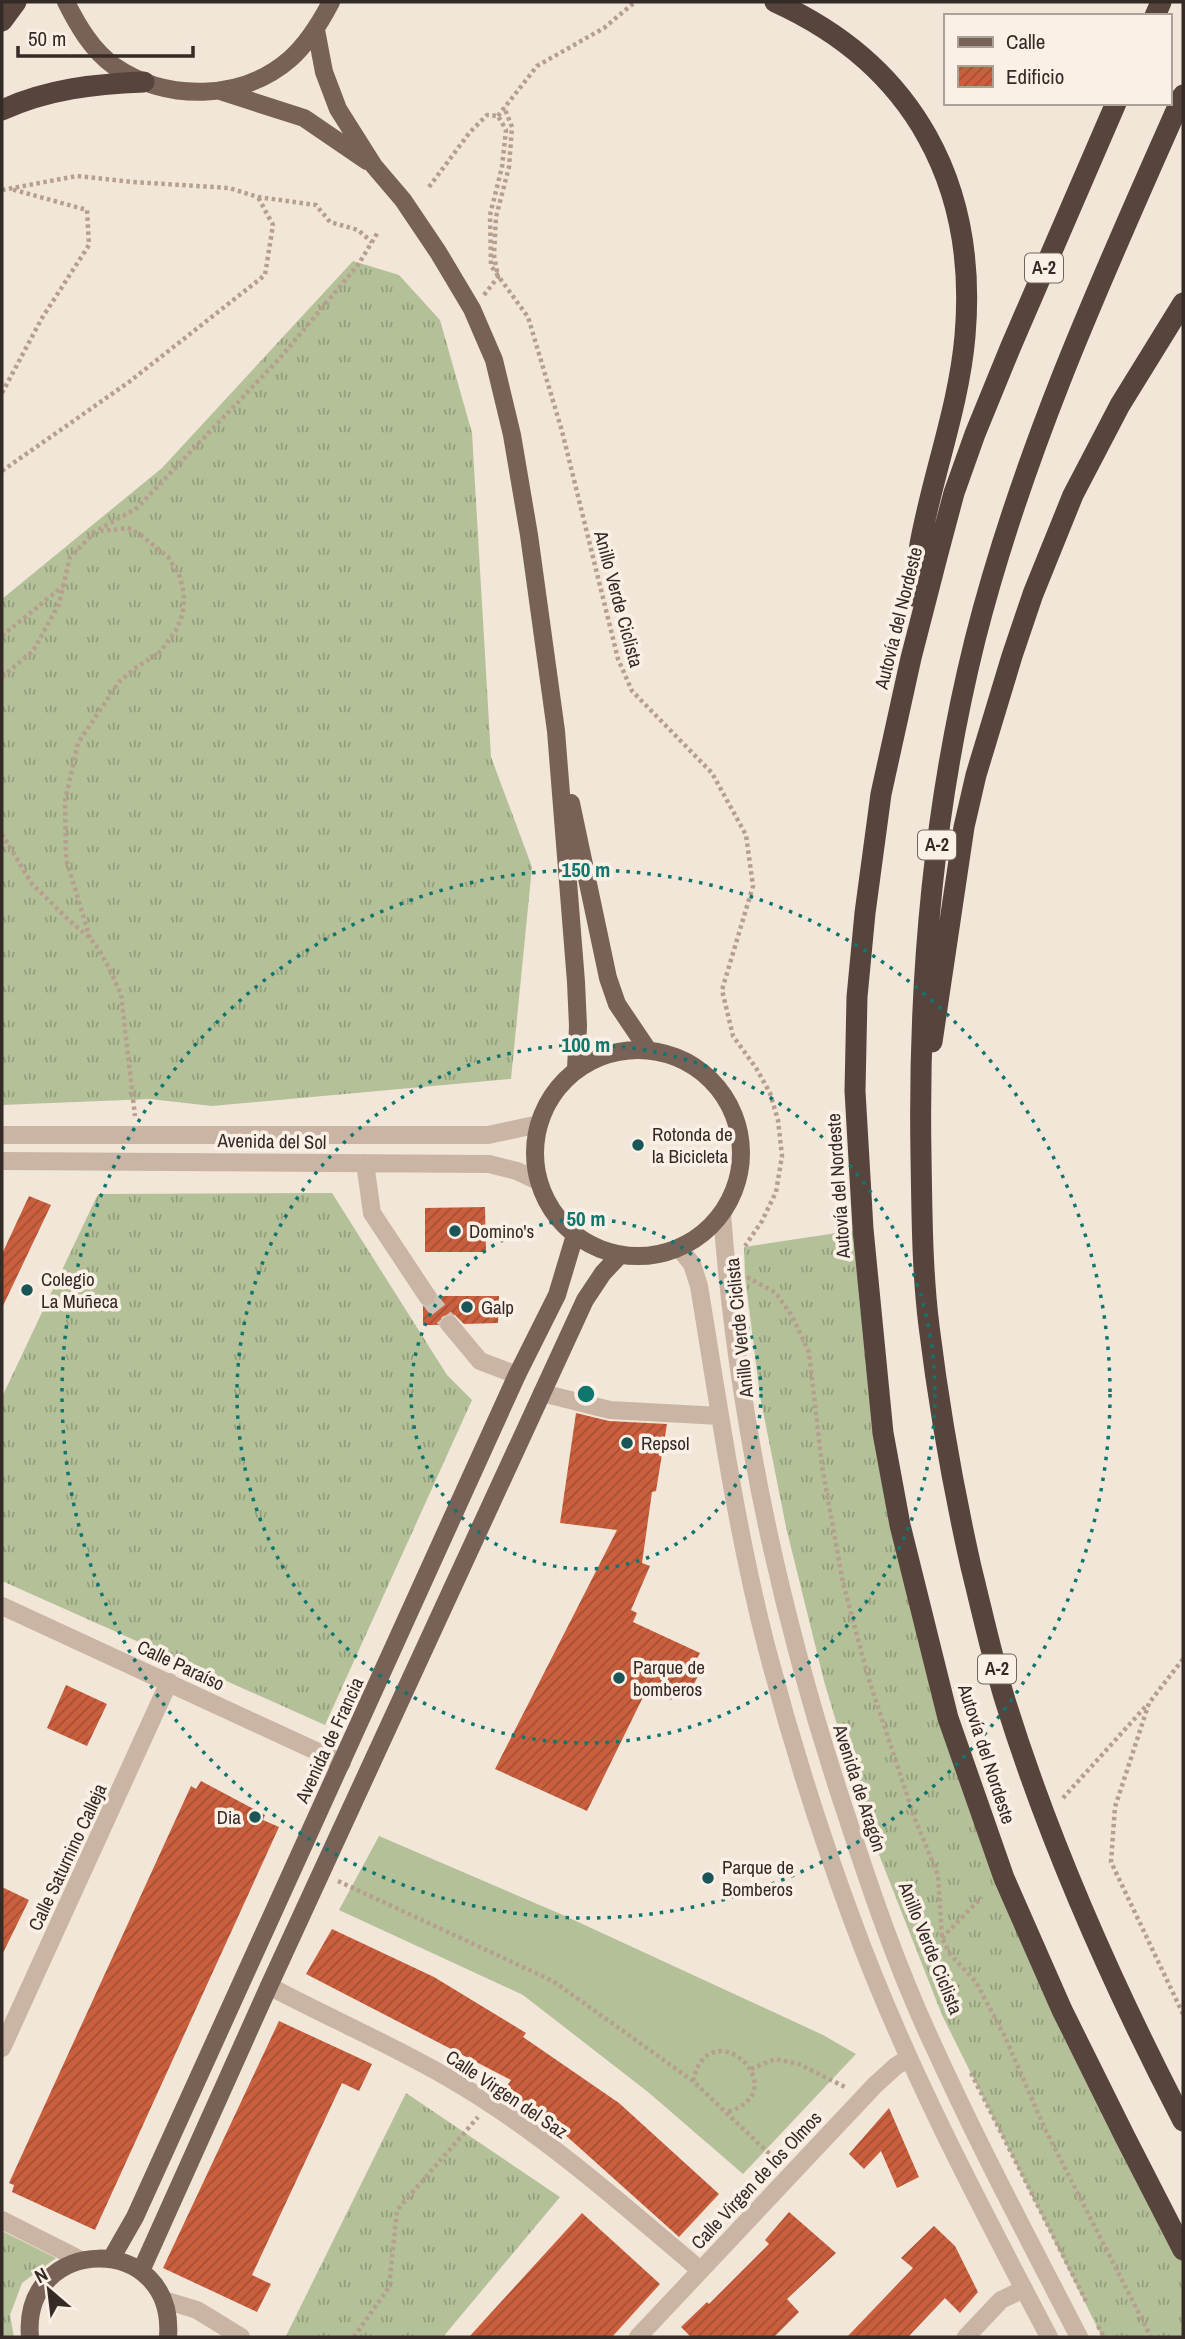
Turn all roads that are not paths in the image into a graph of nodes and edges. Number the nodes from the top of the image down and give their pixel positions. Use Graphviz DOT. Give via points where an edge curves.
graph roads {
  1 [pos="16,2"];
  2 [pos="66,2"];
  3 [pos="331,2"];
  4 [pos="775,2"];
  5 [pos="2,21"];
  6 [pos="316,30"];
  7 [pos="144,82"];
  8 [pos="220,91"];
  9 [pos="1183,95"];
  10 [pos="1115,105"];
  11 [pos="2,110"];
  12 [pos="374,166"];
  13 [pos="1183,303"];
  14 [pos="911,657"];
  15 [pos="555,731"];
  16 [pos="648,1050"];
  17 [pos="576,1070"];
  18 [pos="920,1114"];
  19 [pos="538,1124"];
  20 [pos="2,1135"];
  21 [pos="2,1161"];
  22 [pos="365,1163"];
  23 [pos="538,1181"];
  24 [pos="723,1213"];
  25 [pos="575,1235"];
  26 [pos="679,1248"];
  27 [pos="620,1255"];
  28 [pos="427,1296"];
  29 [pos="450,1325"];
  30 [pos="517,1375"];
  31 [pos="542,1393"];
  32 [pos="720,1416"];
  33 [pos="2,1606"];
  34 [pos="169,1682"];
  35 [pos="342,1763"];
  36 [pos="269,1986"];
  37 [pos="2,2048"];
  38 [pos="909,2058"];
  39 [pos="1183,2121"];
  40 [pos="2,2220"];
  41 [pos="1183,2250"];
  42 [pos="111,2259"];
  43 [pos="80,2260"];
  44 [pos="700,2270"];
  45 [pos="141,2271"];
  46 [pos="1024,2288"];
  47 [pos="163,2300"];
  48 [pos="30,2337"];
  49 [pos="168,2337"];
  50 [pos="241,2337"];
  51 [pos="638,2337"];
  52 [pos="966,2337"];
  53 [pos="1049,2337"];
  54 [pos="1079,2337"];
  1 -- 5 [label="highway"];
  2 -- 7 [label="main road" via="89,41 113,65"];
  3 -- 6 [label="main road"];
  4 -- 14 [label="highway" via="839,37 871,64 924,128 942,165 965,251 965,338 921,541"];
  6 -- 8 [label="main road" via="290,59 257,80"];
  6 -- 12 [label="main road" via="324,72 338,109"];
  7 -- 8 [label="main road" via="187,92"];
  7 -- 11 [label="highway" via="47,93"];
  8 -- 12 [label="main road" via="304,118"];
  9 -- 18 [label="highway, Autovía del Nordeste / A-2" via="1033,447 975,641 950,762 932,884"];
  10 -- 14 [label="highway, Autovía del Nordeste / A-2" via="975,434 954,493"];
  12 -- 15 [label="main road" via="438,253 472,309 494,360 529,536"];
  13 -- 18 [label="highway" via="1120,405 1073,495 1012,656 964,827"];
  14 -- 41 [label="highway, Autovía del Nordeste / A-2" via="881,794 856,997 860,1188 883,1433 900,1525 948,1718 1004,1878 1062,2010"];
  15 -- 16 [label="main road" via="608,978 617,1004"];
  15 -- 17 [label="main road" via="576,993"];
  16 -- 17 [label="main road" via="614,1052"];
  16 -- 24 [label="main road" via="683,1059 712,1080 733,1110 742,1145 738,1180"];
  17 -- 19 [label="main road" via="560,1085"];
  18 -- 39 [label="highway, Autovía del Nordeste / A-2" via="928,1321 959,1513 986,1627 1005,1699 1062,1856"];
  19 -- 20 [label="street, Avenida del Sol" via="488,1135"];
  19 -- 23 [label="main road"];
  21 -- 22 [label="street, Avenida del Sol"];
  22 -- 23 [label="street, Avenida del Sol" via="489,1164"];
  22 -- 28 [label="street" via="372,1213"];
  23 -- 25 [label="main road" via="559,1220"];
  24 -- 26 [label="main road" via="704,1233"];
  24 -- 54 [label="street, Avenida de Aragón" via="743,1391 767,1530 826,1754 878,1912 934,2047"];
  25 -- 27 [label="main road"];
  25 -- 30 [label="main road, Avenida de Francia" via="557,1295"];
  26 -- 27 [label="main road" via="650,1256"];
  26 -- 32 [label="street" via="692,1264 699,1286"];
  27 -- 31 [label="main road" via="585,1300"];
  29 -- 30 [label="street" via="481,1361"];
  30 -- 35 [label="main road, Avenida de Francia"];
  31 -- 32 [label="street" via="610,1410"];
  31 -- 36 [label="main road"];
  32 -- 38 [label="street" via="761,1623 799,1762 853,1922"];
  33 -- 34 [label="street, Calle Paraíso"];
  34 -- 35 [label="street, Calle Paraíso"];
  34 -- 37 [label="street, Calle Saturnino Calleja"];
  35 -- 42 [label="main road, Avenida de Francia" via="135,2217"];
  36 -- 44 [label="street, Calle Virgen del Saz" via="401,2051 489,2103 584,2171"];
  36 -- 45 [label="main road"];
  38 -- 44 [label="street, Calle Virgen de los Olmos" via="863,2097"];
  38 -- 46 [label="street"];
  40 -- 43 [label="street"];
  42 -- 43 [label="main road"];
  42 -- 45 [label="main road"];
  43 -- 48 [label="main road" via="43,2285 30,2312"];
  44 -- 51 [label="street, Calle Virgen de los Olmos"];
  45 -- 47 [label="main road"];
  46 -- 52 [label="street" via="1001,2301"];
  46 -- 53 [label="street"];
  47 -- 49 [label="main road"];
  47 -- 50 [label="street" via="197,2309"];
}
